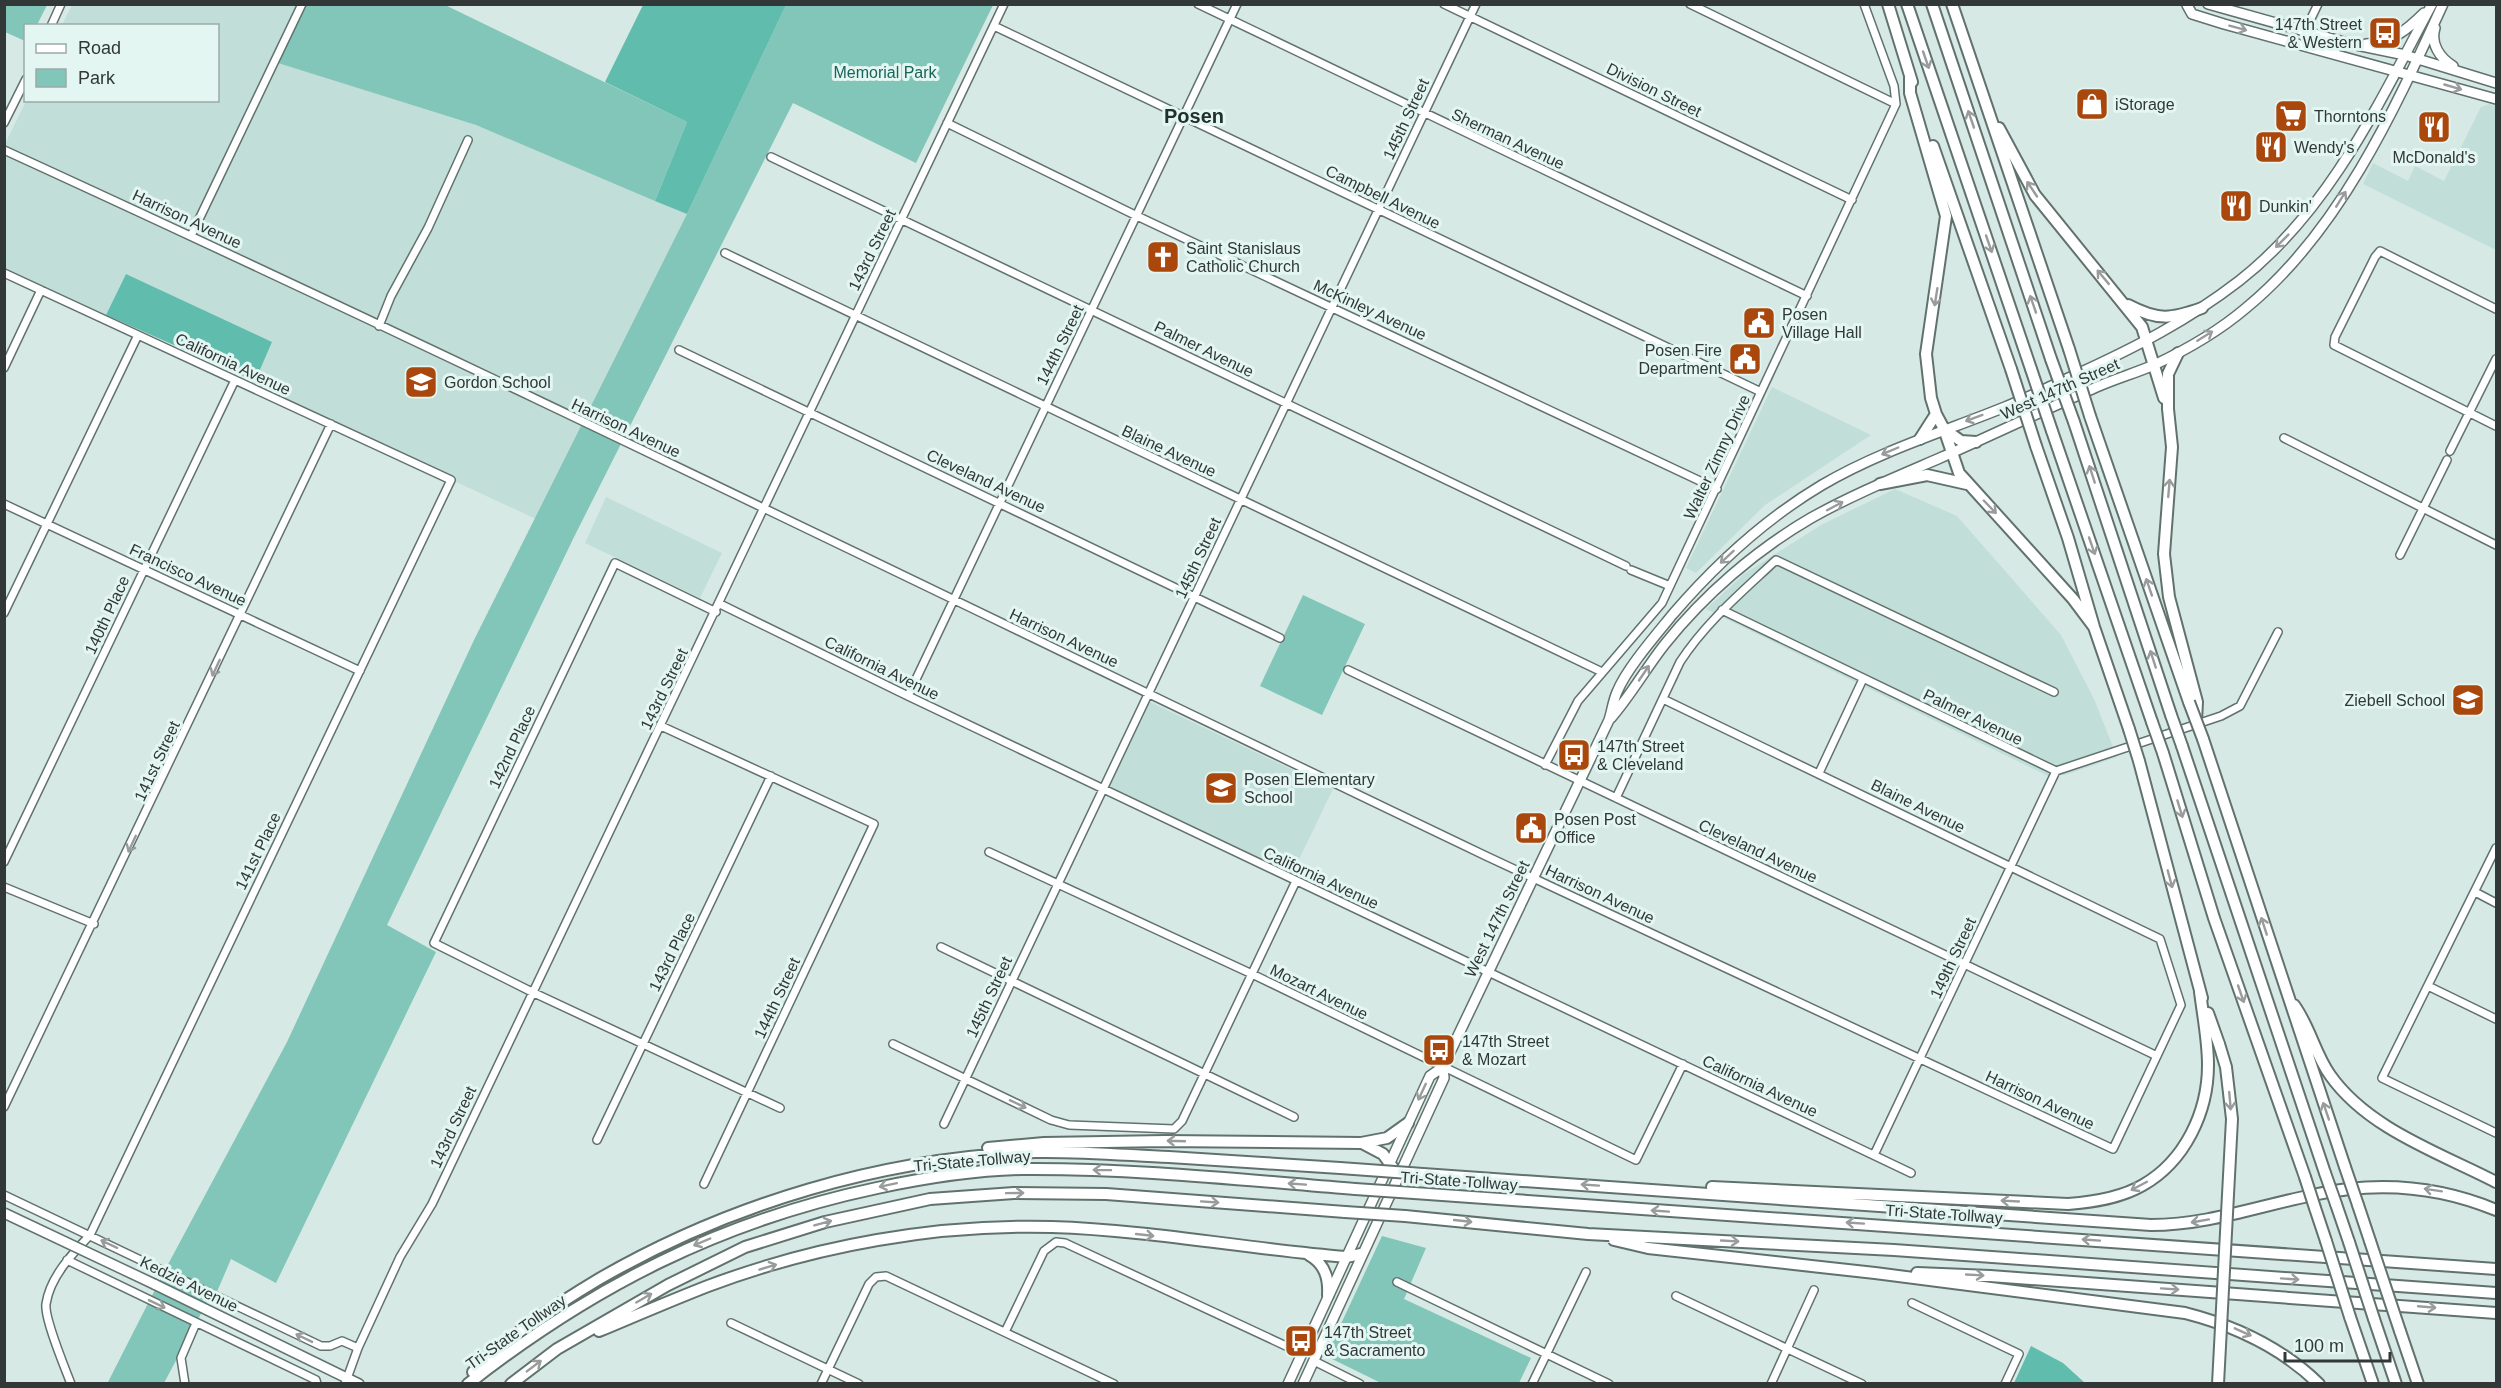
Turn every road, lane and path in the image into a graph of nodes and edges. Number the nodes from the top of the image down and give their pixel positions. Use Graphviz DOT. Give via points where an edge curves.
graph roads {
  1 [pos="62,4"];
  2 [pos="302,4"];
  3 [pos="1004,4"];
  4 [pos="1198,4"];
  5 [pos="1238,4"];
  6 [pos="1444,4"];
  7 [pos="1476,4"];
  8 [pos="1690,4"];
  9 [pos="1864,4"];
  10 [pos="1888,4"];
  11 [pos="1907,4"];
  12 [pos="1932,4"];
  13 [pos="1952,4"];
  14 [pos="2208,4"];
  15 [pos="2318,4"];
  16 [pos="2187,5"];
  17 [pos="2437,5"];
  18 [pos="1470,17"];
  19 [pos="1230,20"];
  20 [pos="52,24"];
  21 [pos="994,26"];
  22 [pos="2305,31"];
  23 [pos="2347,43"];
  24 [pos="2405,55"];
  25 [pos="2418,59"];
  26 [pos="2396,71"];
  27 [pos="2462,73"];
  28 [pos="2409,75"];
  29 [pos="1910,77"];
  30 [pos="24,83"];
  31 [pos="2496,83"];
  32 [pos="2496,99"];
  33 [pos="1896,104"];
  34 [pos="1423,114"];
  35 [pos="1184,117"];
  36 [pos="1992,118"];
  37 [pos="4,123"];
  38 [pos="947,123"];
  39 [pos="468,140"];
  40 [pos="4,150"];
  41 [pos="771,157"];
  42 [pos="1852,200"];
  43 [pos="1378,210"];
  44 [pos="1137,216"];
  45 [pos="902,220"];
  46 [pos="191,236"];
  47 [pos="725,254"];
  48 [pos="4,273"];
  49 [pos="41,290"];
  50 [pos="1808,296"];
  51 [pos="2124,303"];
  52 [pos="1332,307"];
  53 [pos="2202,308"];
  54 [pos="2496,309"];
  55 [pos="1092,310"];
  56 [pos="855,314"];
  57 [pos="379,327"];
  58 [pos="138,335"];
  59 [pos="2147,342"];
  60 [pos="679,350"];
  61 [pos="2178,352"];
  62 [pos="2496,359"];
  63 [pos="2154,365"];
  64 [pos="4,368"];
  65 [pos="236,380"];
  66 [pos="1761,392"];
  67 [pos="1286,404"];
  68 [pos="1045,408"];
  69 [pos="2168,409"];
  70 [pos="810,413"];
  71 [pos="2470,413"];
  72 [pos="1936,414"];
  73 [pos="331,424"];
  74 [pos="2496,426"];
  75 [pos="1944,429"];
  76 [pos="2284,438"];
  77 [pos="1920,439"];
  78 [pos="1976,442"];
  79 [pos="2450,451"];
  80 [pos="1952,453"];
  81 [pos="2447,460"];
  82 [pos="451,480"];
  83 [pos="1880,484"];
  84 [pos="1967,484"];
  85 [pos="1717,489"];
  86 [pos="1240,500"];
  87 [pos="1000,502"];
  88 [pos="4,504"];
  89 [pos="764,508"];
  90 [pos="2422,509"];
  91 [pos="47,524"];
  92 [pos="2496,545"];
  93 [pos="2400,555"];
  94 [pos="143,570"];
  95 [pos="1670,586"];
  96 [pos="1195,596"];
  97 [pos="954,600"];
  98 [pos="720,604"];
  99 [pos="1722,610"];
  100 [pos="716,612"];
  101 [pos="4,613"];
  102 [pos="241,615"];
  103 [pos="2094,627"];
  104 [pos="2278,632"];
  105 [pos="1280,638"];
  106 [pos="1348,670"];
  107 [pos="360,671"];
  108 [pos="1602,672"];
  109 [pos="1863,679"];
  110 [pos="2054,692"];
  111 [pos="1149,693"];
  112 [pos="908,696"];
  113 [pos="1663,699"];
  114 [pos="2193,702"];
  115 [pos="1609,720"];
  116 [pos="661,726"];
  117 [pos="1545,765"];
  118 [pos="2056,771"];
  119 [pos="1819,773"];
  120 [pos="771,776"];
  121 [pos="1579,781"];
  122 [pos="1103,789"];
  123 [pos="1616,798"];
  124 [pos="2496,848"];
  125 [pos="989,852"];
  126 [pos="4,862"];
  127 [pos="2011,866"];
  128 [pos="1534,878"];
  129 [pos="1296,881"];
  130 [pos="1058,885"];
  131 [pos="4,886"];
  132 [pos="2475,892"];
  133 [pos="2496,903"];
  134 [pos="94,924"];
  135 [pos="942,947"];
  136 [pos="1965,964"];
  137 [pos="1488,972"];
  138 [pos="1252,974"];
  139 [pos="1012,981"];
  140 [pos="2428,986"];
  141 [pos="532,992"];
  142 [pos="2200,992"];
  143 [pos="2287,995"];
  144 [pos="2496,1019"];
  145 [pos="893,1044"];
  146 [pos="642,1045"];
  147 [pos="2157,1056"];
  148 [pos="1920,1058"];
  149 [pos="1683,1064"];
  150 [pos="1443,1066"];
  151 [pos="1205,1074"];
  152 [pos="965,1079"];
  153 [pos="747,1092"];
  154 [pos="4,1107"];
  155 [pos="780,1108"];
  156 [pos="1294,1117"];
  157 [pos="1408,1123"];
  158 [pos="944,1124"];
  159 [pos="2496,1133"];
  160 [pos="597,1140"];
  161 [pos="1361,1143"];
  162 [pos="1874,1155"];
  163 [pos="936,1161"];
  164 [pos="1389,1162"];
  165 [pos="1911,1173"];
  166 [pos="1398,1175"];
  167 [pos="2496,1182"];
  168 [pos="704,1184"];
  169 [pos="1649,1190"];
  170 [pos="4,1195"];
  171 [pos="2492,1208"];
  172 [pos="4,1213"];
  173 [pos="1588,1234"];
  174 [pos="90,1235"];
  175 [pos="1303,1253"];
  176 [pos="1361,1254"];
  177 [pos="1346,1257"];
  178 [pos="67,1260"];
  179 [pos="2496,1269"];
  180 [pos="1586,1272"];
  181 [pos="1875,1273"];
  182 [pos="1397,1282"];
  183 [pos="1814,1290"];
  184 [pos="2496,1293"];
  185 [pos="1328,1295"];
  186 [pos="1676,1296"];
  187 [pos="1912,1303"];
  188 [pos="2496,1313"];
  189 [pos="196,1323"];
  190 [pos="731,1323"];
  191 [pos="1005,1332"];
  192 [pos="358,1348"];
  193 [pos="1788,1348"];
  194 [pos="557,1349"];
  195 [pos="1301,1353"];
  196 [pos="1546,1353"];
  197 [pos="1314,1361"];
  198 [pos="828,1369"];
  199 [pos="346,1381"];
  200 [pos="71,1383"];
  201 [pos="185,1383"];
  202 [pos="317,1383"];
  203 [pos="359,1383"];
  204 [pos="462,1383"];
  205 [pos="468,1383"];
  206 [pos="511,1383"];
  207 [pos="821,1383"];
  208 [pos="859,1383"];
  209 [pos="1114,1383"];
  210 [pos="1288,1383"];
  211 [pos="1303,1383"];
  212 [pos="1360,1383"];
  213 [pos="1532,1383"];
  214 [pos="1609,1383"];
  215 [pos="1771,1383"];
  216 [pos="1862,1383"];
  217 [pos="2005,1383"];
  218 [pos="2218,1383"];
  219 [pos="2319,1383"];
  220 [pos="2373,1383"];
  221 [pos="2396,1383"];
  222 [pos="2418,1383"];
  1 -- 20 [label="street"];
  2 -- 46 [label="street"];
  3 -- 21 [label="street, 143rd Street"];
  4 -- 19 [label="street, Sherman Avenue"];
  5 -- 19 [label="street, 144th Street"];
  6 -- 18 [label="street, Division Street"];
  7 -- 18 [label="street, 145th Street"];
  8 -- 33 [label="street"];
  9 -- 33 [label="street" via="1894,86"];
  10 -- 29 [label="highway"];
  11 -- 220 [label="highway, one-way, bridge"];
  221 -- 12 [label="highway, one-way, bridge"];
  13 -- 36 [label="highway"];
  14 -- 22 [label="main road"];
  15 -- 22 [label="street"];
  16 -- 26 [label="main road, one-way" via="2192,15"];
  17 -- 23 [label="main road" via="2395,37 2370,44"];
  17 -- 24 [label="main road, West 147th Street"];
  17 -- 25 [label="main road, West 147th Street"];
  17 -- 27 [label="main road" via="2433,34 2436,47 2440,56"];
  18 -- 34 [label="street, 145th Street"];
  18 -- 42 [label="street, Division Street"];
  19 -- 34 [label="street, Sherman Avenue"];
  19 -- 35 [label="street, 144th Street"];
  21 -- 35 [label="street, Campbell Avenue"];
  21 -- 38 [label="street, 143rd Street"];
  22 -- 23 [label="main road"];
  23 -- 24 [label="main road"];
  24 -- 25 [label="main road"];
  24 -- 26 [label="main road, West 147th Street"];
  25 -- 27 [label="main road"];
  25 -- 28 [label="main road, West 147th Street"];
  26 -- 28 [label="main road"];
  26 -- 53 [label="main road, West 147th Street, one-way" via="2339,170 2310,210 2241,279"];
  27 -- 31 [label="main road"];
  28 -- 32 [label="main road, one-way"];
  61 -- 28 [label="main road, West 147th Street, one-way" via="2246,308 2314,237 2360,167"];
  29 -- 72 [label="highway, one-way" via="1910,93 1946,216 1926,354"];
  29 -- 103 [label="highway, bridge" via="2068,538"];
  30 -- 37 [label="street"];
  33 -- 42 [label="street, Walter Zimny Drive"];
  34 -- 43 [label="street, 145th Street"];
  34 -- 50 [label="street, Sherman Avenue"];
  35 -- 43 [label="street, Campbell Avenue"];
  35 -- 44 [label="street, 144th Street"];
  51 -- 36 [label="highway, one-way" via="2035,195"];
  114 -- 36 [label="highway, one-way, bridge" via="2090,416"];
  38 -- 44 [label="street, McKinley Avenue"];
  38 -- 45 [label="street, 143rd Street"];
  39 -- 57 [label="street"];
  40 -- 46 [label="street, Harrison Avenue"];
  41 -- 45 [label="street, Palmer Avenue"];
  42 -- 50 [label="street, Walter Zimny Drive"];
  43 -- 52 [label="street, 145th Street"];
  43 -- 66 [label="street, Campbell Avenue"];
  44 -- 52 [label="street, McKinley Avenue"];
  44 -- 55 [label="street, 144th Street"];
  45 -- 55 [label="street, Palmer Avenue"];
  45 -- 56 [label="street, 143rd Street"];
  46 -- 57 [label="street, Harrison Avenue"];
  47 -- 56 [label="street, Blaine Avenue"];
  48 -- 49 [label="street, California Avenue"];
  49 -- 58 [label="street, California Avenue"];
  49 -- 64 [label="street"];
  50 -- 66 [label="street, Walter Zimny Drive"];
  51 -- 53 [label="highway" via="2164,318"];
  51 -- 59 [label="highway" via="2142,327"];
  52 -- 67 [label="street, 145th Street"];
  52 -- 85 [label="street, McKinley Avenue"];
  53 -- 59 [label="main road, West 147th Street"];
  54 -- 71 [label="street" via="2380,251 2335,337 2334,345"];
  55 -- 67 [label="street, Palmer Avenue"];
  55 -- 68 [label="street, 144th Street"];
  56 -- 68 [label="street, Blaine Avenue"];
  56 -- 70 [label="street, 143rd Street"];
  57 -- 89 [label="street, Harrison Avenue"];
  58 -- 65 [label="street, California Avenue"];
  58 -- 91 [label="street"];
  59 -- 63 [label="highway"];
  59 -- 75 [label="main road, West 147th Street, one-way" via="2005,407"];
  60 -- 70 [label="street, Cleveland Avenue"];
  61 -- 63 [label="main road, West 147th Street"];
  61 -- 69 [label="highway" via="2168,374"];
  62 -- 71 [label="street"];
  63 -- 69 [label="highway"];
  63 -- 78 [label="main road, West 147th Street" via="2093,388"];
  65 -- 73 [label="street, California Avenue"];
  65 -- 94 [label="street, 140th Place"];
  66 -- 85 [label="street, Walter Zimny Drive"];
  67 -- 86 [label="street, 145th Street"];
  67 -- 95 [label="street, Palmer Avenue"];
  68 -- 86 [label="street, Blaine Avenue"];
  68 -- 87 [label="street, 144th Street"];
  114 -- 69 [label="highway, one-way" via="2166,576 2172,447"];
  70 -- 87 [label="street, Cleveland Avenue"];
  70 -- 89 [label="street, 143rd Street"];
  71 -- 74 [label="street"];
  71 -- 79 [label="street"];
  72 -- 75 [label="highway"];
  72 -- 77 [label="highway"];
  73 -- 82 [label="street, California Avenue"];
  73 -- 102 [label="street, 141st Street"];
  75 -- 77 [label="main road, West 147th Street"];
  75 -- 78 [label="highway" via="1961,441"];
  75 -- 80 [label="highway"];
  76 -- 90 [label="street"];
  77 -- 115 [label="main road, West 147th Street, one-way" via="1823,484 1745,540 1698,585 1658,632 1616,693"];
  78 -- 80 [label="main road, West 147th Street"];
  80 -- 83 [label="main road, West 147th Street"];
  80 -- 84 [label="highway"];
  81 -- 90 [label="street"];
  82 -- 107 [label="street, 141st Place"];
  83 -- 84 [label="highway" via="1927,475"];
  115 -- 83 [label="main road, West 147th Street, one-way" via="1666,642 1734,574 1809,520"];
  84 -- 103 [label="highway, one-way"];
  85 -- 95 [label="street, Walter Zimny Drive"];
  86 -- 96 [label="street, 145th Street"];
  86 -- 108 [label="street, Blaine Avenue"];
  87 -- 96 [label="street, Cleveland Avenue"];
  87 -- 97 [label="street, 144th Street"];
  88 -- 91 [label="street, Francisco Avenue"];
  89 -- 97 [label="street, Harrison Avenue"];
  89 -- 98 [label="street, 143rd Street"];
  90 -- 92 [label="street"];
  90 -- 93 [label="street"];
  91 -- 94 [label="street, Francisco Avenue"];
  91 -- 101 [label="street"];
  94 -- 102 [label="street, Francisco Avenue"];
  94 -- 126 [label="street, 140th Place"];
  95 -- 108 [label="street, Walter Zimny Drive" via="1662,603"];
  96 -- 105 [label="street, Cleveland Avenue"];
  96 -- 111 [label="street, 145th Street"];
  97 -- 111 [label="street, Harrison Avenue"];
  97 -- 112 [label="street, 144th Street"];
  98 -- 100 [label="street, 143rd Street"];
  98 -- 112 [label="street, California Avenue"];
  99 -- 109 [label="street, Palmer Avenue"];
  99 -- 110 [label="street" via="1776,560"];
  99 -- 113 [label="street" via="1691,645"];
  100 -- 116 [label="street, 143rd Street"];
  100 -- 141 [label="street, 142nd Place" via="615,563 434,944"];
  102 -- 107 [label="street, Francisco Avenue"];
  102 -- 134 [label="street, 141st Street, one-way"];
  103 -- 142 [label="highway, one-way, bridge" via="2139,761"];
  104 -- 118 [label="street" via="2240,706 2222,716"];
  106 -- 117 [label="street, Cleveland Avenue"];
  107 -- 174 [label="street, 141st Place"];
  108 -- 117 [label="street, Walter Zimny Drive" via="1578,701"];
  109 -- 118 [label="street, Palmer Avenue"];
  109 -- 119 [label="street"];
  111 -- 122 [label="street, 145th Street"];
  111 -- 128 [label="street, Harrison Avenue"];
  112 -- 122 [label="street, California Avenue"];
  113 -- 119 [label="street, Blaine Avenue"];
  113 -- 123 [label="street"];
  143 -- 114 [label="highway, one-way, bridge"];
  115 -- 121 [label="main road, West 147th Street"];
  116 -- 120 [label="street"];
  116 -- 141 [label="street, 143rd Street"];
  117 -- 121 [label="street, Cleveland Avenue"];
  118 -- 127 [label="street, 149th Street"];
  119 -- 127 [label="street, Blaine Avenue"];
  120 -- 146 [label="street, 143rd Place"];
  120 -- 153 [label="street, 144th Street" via="874,824"];
  121 -- 123 [label="street, Cleveland Avenue"];
  121 -- 128 [label="main road, West 147th Street"];
  122 -- 129 [label="street, California Avenue"];
  122 -- 130 [label="street, 145th Street"];
  123 -- 136 [label="street, Cleveland Avenue"];
  124 -- 132 [label="street"];
  125 -- 130 [label="street, Mozart Avenue"];
  127 -- 136 [label="street, 149th Street"];
  127 -- 147 [label="street, Blaine Avenue" via="2160,939 2181,1005"];
  128 -- 137 [label="main road, West 147th Street"];
  128 -- 148 [label="street, Harrison Avenue"];
  129 -- 137 [label="street, California Avenue"];
  129 -- 138 [label="street"];
  130 -- 138 [label="street, Mozart Avenue"];
  130 -- 139 [label="street, 145th Street"];
  131 -- 134 [label="street"];
  132 -- 133 [label="street"];
  132 -- 140 [label="street"];
  134 -- 154 [label="street, 141st Street"];
  135 -- 139 [label="street"];
  136 -- 147 [label="street, Cleveland Avenue"];
  136 -- 148 [label="street, 149th Street"];
  137 -- 149 [label="street, California Avenue"];
  137 -- 150 [label="main road, West 147th Street"];
  138 -- 150 [label="street, Mozart Avenue"];
  138 -- 151 [label="street"];
  139 -- 151 [label="street"];
  139 -- 152 [label="street, 145th Street"];
  140 -- 144 [label="street"];
  140 -- 159 [label="street" via="2382,1078"];
  141 -- 146 [label="street"];
  141 -- 192 [label="street, 143rd Street" via="432,1204 400,1257"];
  142 -- 169 [label="highway, one-way" via="2208,1048 2206,1087 2194,1129 2178,1154 2155,1176 2129,1192 2068,1204 1681,1186"];
  142 -- 218 [label="highway, one-way, bridge" via="2226,1067 2232,1119"];
  143 -- 167 [label="highway" via="2305,1020 2330,1075 2356,1105 2387,1127"];
  222 -- 143 [label="highway, one-way, bridge"];
  145 -- 152 [label="street"];
  146 -- 153 [label="street"];
  146 -- 160 [label="street, 143rd Place"];
  147 -- 148 [label="street, Harrison Avenue" via="2113,1149"];
  148 -- 162 [label="street, 149th Street"];
  149 -- 150 [label="street, Mozart Avenue" via="1636,1160"];
  149 -- 162 [label="street, California Avenue"];
  150 -- 157 [label="main road, West 147th Street, one-way" via="1430,1076"];
  150 -- 166 [label="main road, West 147th Street" via="1444,1078"];
  152 -- 151 [label="street, one-way" via="1069,1125 1174,1129 1182,1121"];
  151 -- 156 [label="street"];
  152 -- 158 [label="street, 145th Street"];
  153 -- 155 [label="street"];
  153 -- 168 [label="street, 144th Street"];
  157 -- 161 [label="highway" via="1387,1138"];
  157 -- 164 [label="main road, West 147th Street"];
  161 -- 163 [label="highway, one-way" via="1044,1143 956,1153"];
  161 -- 164 [label="highway" via="1378,1150"];
  162 -- 165 [label="street, California Avenue"];
  169 -- 163 [label="highway, one-way, bridge" via="1058,1153"];
  163 -- 204 [label="highway" via="848,1178 773,1200 676,1239 554,1307 504,1343"];
  164 -- 166 [label="highway"];
  164 -- 177 [label="main road, West 147th Street"];
  166 -- 176 [label="main road, West 147th Street"];
  171 -- 169 [label="highway, one-way" via="2424,1188 2358,1187 2194,1223 2151,1225"];
  170 -- 174 [label="street"];
  172 -- 199 [label="main road, Kedzie Avenue, bridge"];
  173 -- 181 [label="highway" via="1648,1248"];
  173 -- 184 [label="highway, Tri-State Tollway, one-way" via="1894,1250"];
  194 -- 173 [label="highway, Tri-State Tollway, one-way, bridge" via="668,1285 745,1247 825,1222 930,1199 1014,1193 1106,1194"];
  174 -- 178 [label="street, 141st Place"];
  192 -- 174 [label="street, one-way" via="342,1341 321,1346"];
  175 -- 177 [label="highway"];
  175 -- 185 [label="highway" via="1323,1266"];
  194 -- 175 [label="highway, one-way" via="741,1275 840,1248 910,1235 1051,1227"];
  176 -- 177 [label="highway"];
  176 -- 197 [label="main road, West 147th Street"];
  177 -- 185 [label="main road, West 147th Street"];
  178 -- 189 [label="street, one-way"];
  178 -- 200 [label="street, 141st Place" via="53,1282 45,1306"];
  179 -- 205 [label="highway, Tri-State Tollway, one-way, bridge" via="1112,1170 1019,1169 934,1176 838,1196 746,1224 665,1258 573,1309"];
  180 -- 196 [label="street"];
  181 -- 188 [label="highway, one-way" via="1990,1275"];
  181 -- 219 [label="highway, one-way" via="2203,1317 2270,1346"];
  182 -- 196 [label="street"];
  183 -- 193 [label="street"];
  185 -- 195 [label="main road, West 147th Street"];
  186 -- 193 [label="street"];
  187 -- 217 [label="street" via="2019,1354"];
  189 -- 201 [label="street" via="181,1358"];
  189 -- 202 [label="street"];
  190 -- 198 [label="street"];
  191 -- 195 [label="street" via="1044,1251 1056,1242"];
  191 -- 198 [label="street" via="886,1276 876,1277"];
  191 -- 209 [label="street"];
  192 -- 199 [label="street, 143rd Street"];
  193 -- 215 [label="street"];
  193 -- 216 [label="street"];
  206 -- 194 [label="highway, Tri-State Tollway, one-way"];
  195 -- 210 [label="main road, West 147th Street"];
  196 -- 213 [label="street"];
  196 -- 214 [label="street"];
  197 -- 211 [label="main road, West 147th Street"];
  197 -- 212 [label="street"];
  198 -- 207 [label="street"];
  198 -- 208 [label="street"];
  199 -- 203 [label="main road, Kedzie Avenue"];
}
